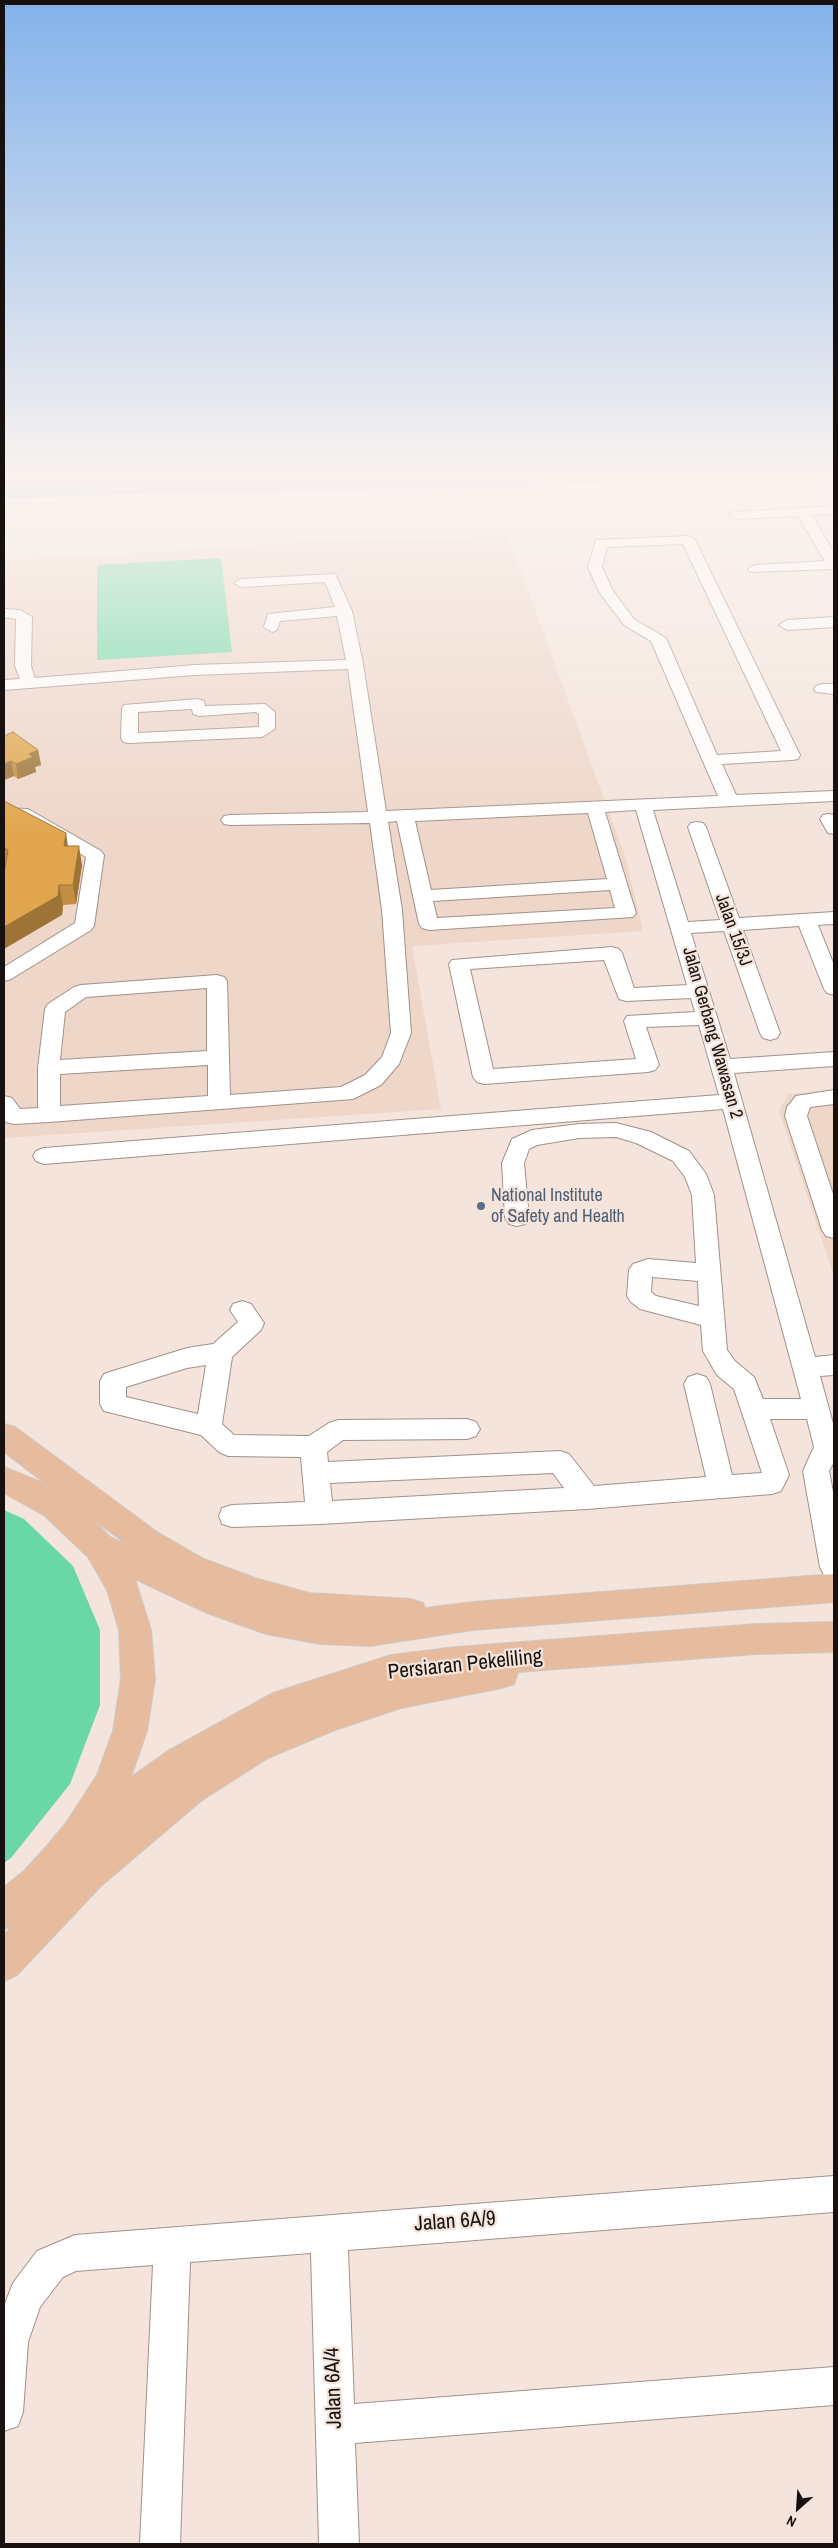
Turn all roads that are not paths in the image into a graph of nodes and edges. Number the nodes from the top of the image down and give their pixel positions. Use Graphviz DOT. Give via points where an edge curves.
graph roads {
  1 [pos="339,598"];
  2 [pos="611,598"];
  3 [pos="716,598"];
  4 [pos="344,611"];
  5 [pos="4,613"];
  6 [pos="834,622"];
  7 [pos="787,625"];
  8 [pos="272,627"];
  9 [pos="355,664"];
  10 [pos="23,666"];
  11 [pos="4,667"];
  12 [pos="195,670"];
  13 [pos="29,682"];
  14 [pos="4,685"];
  15 [pos="165,706"];
  16 [pos="198,708"];
  17 [pos="201,735"];
  18 [pos="169,736"];
  19 [pos="710,760"];
  20 [pos="834,796"];
  21 [pos="729,801"];
  22 [pos="643,805"];
  23 [pos="595,807"];
  24 [pos="4,813"];
  25 [pos="378,816"];
  26 [pos="230,820"];
  27 [pos="407,822"];
  28 [pos="697,827"];
  29 [pos="618,884"];
  30 [pos="423,896"];
  31 [pos="834,918"];
  32 [pos="806,920"];
  33 [pos="732,925"];
  34 [pos="682,928"];
  35 [pos="4,975"];
  36 [pos="834,990"];
  37 [pos="700,991"];
  38 [pos="626,995"];
  39 [pos="706,1018"];
  40 [pos="634,1021"];
  41 [pos="770,1033"];
  42 [pos="218,1058"];
  43 [pos="834,1059"];
  44 [pos="722,1067"];
  45 [pos="49,1068"];
  46 [pos="834,1097"];
  47 [pos="732,1102"];
  48 [pos="4,1103"];
  49 [pos="219,1103"];
  50 [pos="49,1115"];
  51 [pos="596,1120"];
  52 [pos="44,1156"];
  53 [pos="518,1218"];
  54 [pos="834,1230"];
  55 [pos="708,1273"];
  56 [pos="242,1310"];
  57 [pos="712,1318"];
  58 [pos="220,1353"];
  59 [pos="834,1365"];
  60 [pos="805,1367"];
  61 [pos="697,1384"];
  62 [pos="817,1408"];
  63 [pos="753,1409"];
  64 [pos="209,1427"];
  65 [pos="467,1429"];
  66 [pos="4,1436"];
  67 [pos="312,1446"];
  68 [pos="831,1449"];
  69 [pos="316,1473"];
  70 [pos="4,1480"];
  71 [pos="722,1487"];
  72 [pos="587,1498"];
  73 [pos="320,1514"];
  74 [pos="232,1516"];
  75 [pos="98,1547"];
  76 [pos="834,1567"];
  77 [pos="834,1588"];
  78 [pos="473,1616"];
  79 [pos="834,1637"];
  80 [pos="591,1653"];
  81 [pos="79,1835"];
  82 [pos="4,1911"];
  83 [pos="4,1962"];
  84 [pos="834,2194"];
  85 [pos="329,2232"];
  86 [pos="172,2245"];
  87 [pos="834,2386"];
  88 [pos="4,2412"];
  89 [pos="335,2425"];
  90 [pos="160,2544"];
  91 [pos="339,2544"];
  1 -- 4 [label="street"];
  2 -- 19 [label="street" via="629,622 658,638"];
  3 -- 19 [label="street" via="792,755"];
  4 -- 8 [label="street" via="273,617"];
  4 -- 9 [label="street"];
  5 -- 10 [label="street" via="24,617"];
  6 -- 7 [label="street"];
  9 -- 12 [label="street"];
  9 -- 25 [label="street"];
  10 -- 11 [label="street"];
  10 -- 13 [label="street"];
  12 -- 13 [label="street"];
  12 -- 16 [label="street"];
  13 -- 14 [label="street"];
  15 -- 16 [label="street"];
  15 -- 18 [label="street"];
  15 -- 18 [label="street" via="130,708 129,738"];
  16 -- 17 [label="street"];
  16 -- 17 [label="street" via="259,707 267,712 267,728 262,732"];
  17 -- 18 [label="street"];
  19 -- 21 [label="street"];
  20 -- 21 [label="street"];
  21 -- 22 [label="street"];
  22 -- 23 [label="street"];
  22 -- 34 [label="street, Jalan Gerbang Wawasan 2"];
  23 -- 27 [label="street" via="552,809 543,819"];
  23 -- 29 [label="street"];
  24 -- 35 [label="street" via="22,813 95,855 84,926"];
  25 -- 26 [label="street"];
  25 -- 27 [label="street"];
  25 -- 49 [label="street" via="392,910 401,1033 392,1059 373,1080 345,1094"];
  27 -- 30 [label="street"];
  28 -- 33 [label="street, Jalan 15/3J"];
  29 -- 30 [label="street"];
  29 -- 30 [label="street" via="626,913 429,924"];
  31 -- 32 [label="street"];
  32 -- 33 [label="street"];
  32 -- 36 [label="street"];
  33 -- 34 [label="street"];
  33 -- 41 [label="street, Jalan 15/3J"];
  34 -- 37 [label="street, Jalan Gerbang Wawasan 2"];
  37 -- 38 [label="street"];
  37 -- 39 [label="street, Jalan Gerbang Wawasan 2"];
  38 -- 40 [label="street"];
  38 -- 40 [label="street" via="612,953 459,964 484,1078 648,1065"];
  39 -- 40 [label="street"];
  39 -- 44 [label="street, Jalan Gerbang Wawasan 2"];
  42 -- 45 [label="street"];
  42 -- 45 [label="street" via="217,980 81,991 54,1009"];
  42 -- 49 [label="street"];
  43 -- 44 [label="street"];
  44 -- 47 [label="street, Jalan Gerbang Wawasan 2"];
  45 -- 50 [label="street"];
  46 -- 54 [label="street" via="804,1101 796,1116"];
  47 -- 51 [label="street"];
  47 -- 60 [label="street, Jalan Gerbang Wawasan 2"];
  48 -- 50 [label="street" via="14,1117"];
  49 -- 50 [label="street"];
  51 -- 52 [label="street"];
  51 -- 53 [label="street" via="579,1131 532,1138 520,1144 513,1163"];
  51 -- 55 [label="street" via="681,1156 695,1174 703,1195"];
  55 -- 57 [label="street"];
  55 -- 57 [label="street" via="641,1270 639,1296 649,1303"];
  56 -- 58 [label="street" via="252,1323"];
  57 -- 63 [label="street" via="715,1351 726,1368 745,1384"];
  58 -- 64 [label="street"];
  58 -- 64 [label="street" via="187,1358 112,1381 113,1404"];
  59 -- 60 [label="street"];
  60 -- 62 [label="street, Jalan Gerbang Wawasan 2"];
  61 -- 71 [label="street"];
  62 -- 63 [label="street"];
  62 -- 68 [label="street, Jalan Gerbang Wawasan 2"];
  63 -- 71 [label="street" via="776,1475 772,1483"];
  64 -- 67 [label="street" via="228,1445"];
  65 -- 67 [label="street" via="338,1430"];
  66 -- 78 [label="main road" via="146,1540 193,1568 253,1592 309,1607"];
  67 -- 69 [label="street"];
  68 -- 76 [label="street, Jalan Gerbang Wawasan 2" via="816,1471"];
  69 -- 72 [label="street" via="560,1462"];
  69 -- 73 [label="street"];
  70 -- 75 [label="main road" via="56,1507"];
  71 -- 72 [label="street"];
  72 -- 73 [label="street"];
  73 -- 74 [label="street"];
  75 -- 78 [label="main road" via="194,1593 266,1620 320,1629 370,1631"];
  75 -- 81 [label="main road" via="122,1586 135,1630 138,1679 130,1731 111,1784"];
  77 -- 78 [label="main road"];
  79 -- 80 [label="main road, Persiaran Pekeliling" via="757,1639"];
  80 -- 81 [label="main road, Persiaran Pekeliling" via="391,1670 285,1704 180,1763"];
  80 -- 83 [label="main road" via="401,1693 330,1716 256,1747 189,1789 88,1873"];
  81 -- 82 [label="main road" via="36,1884"];
  84 -- 85 [label="street, Jalan 6A/9"];
  85 -- 86 [label="street, Jalan 6A/9"];
  85 -- 89 [label="street, Jalan 6A/4"];
  86 -- 88 [label="street, Jalan 6A/9" via="75,2253 50,2264 26,2296 9,2342"];
  86 -- 90 [label="street"];
  87 -- 89 [label="street"];
  89 -- 91 [label="street, Jalan 6A/4"];
}
